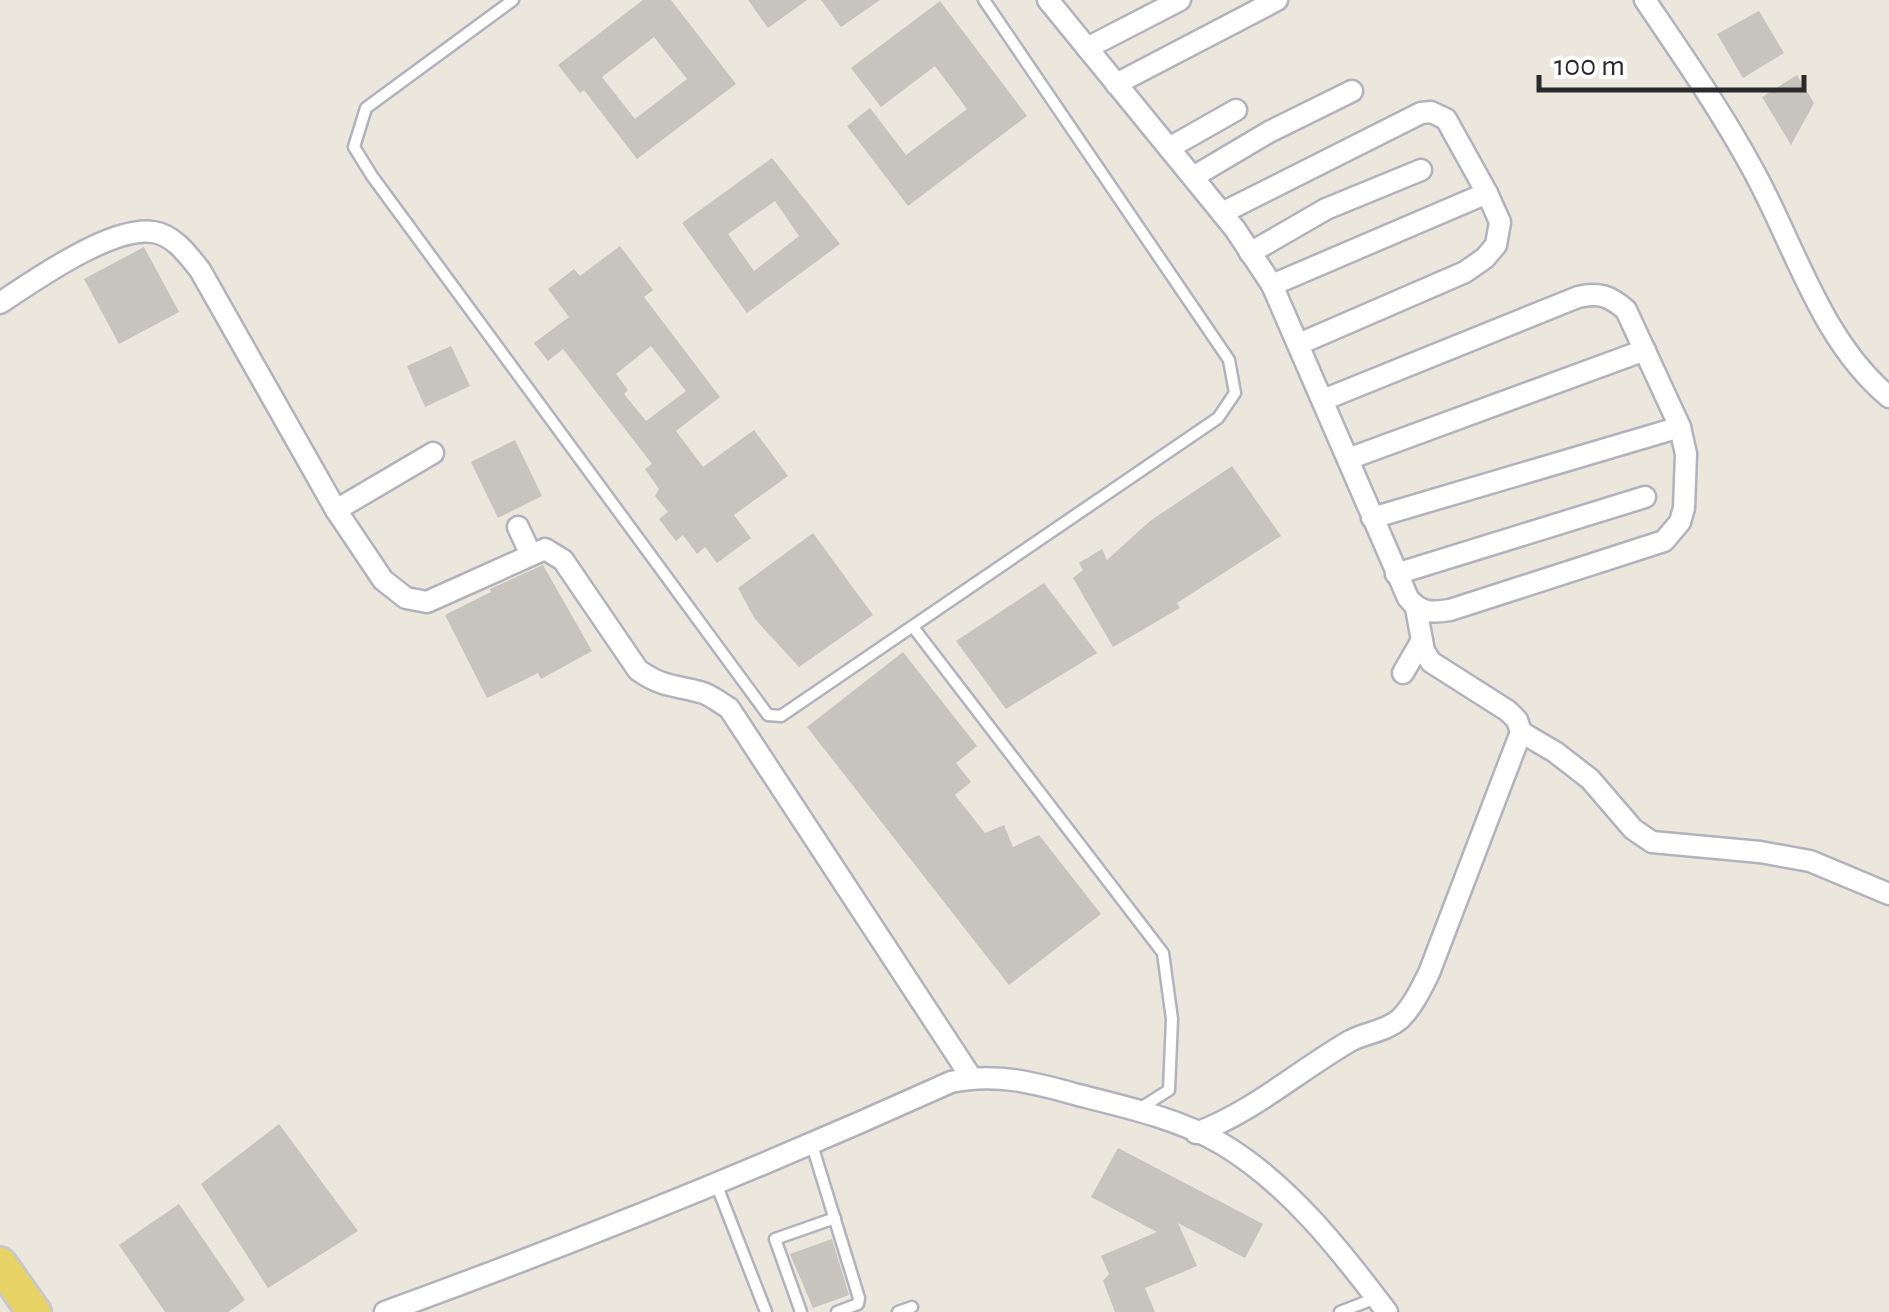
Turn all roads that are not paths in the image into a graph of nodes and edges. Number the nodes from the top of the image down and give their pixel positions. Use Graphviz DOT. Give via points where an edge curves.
graph roads {
  1 [pos="512,0"];
  2 [pos="984,0"];
  3 [pos="1180,0"];
  4 [pos="1277,0"];
  5 [pos="1645,0"];
  6 [pos="1056,2"];
  7 [pos="1086,48"];
  8 [pos="1116,84"];
  9 [pos="1352,91"];
  10 [pos="1236,110"];
  11 [pos="1169,148"];
  12 [pos="1421,170"];
  13 [pos="1193,177"];
  14 [pos="1488,193"];
  15 [pos="1222,213"];
  16 [pos="1250,253"];
  17 [pos="1272,285"];
  18 [pos="0,304"];
  19 [pos="1299,344"];
  20 [pos="1646,350"];
  21 [pos="1889,397"];
  22 [pos="1323,400"];
  23 [pos="1680,428"];
  24 [pos="434,453"];
  25 [pos="1348,460"];
  26 [pos="1645,497"];
  27 [pos="336,510"];
  28 [pos="1372,518"];
  29 [pos="518,527"];
  30 [pos="530,555"];
  31 [pos="1396,574"];
  32 [pos="1416,608"];
  33 [pos="913,627"];
  34 [pos="1422,640"];
  35 [pos="1403,672"];
  36 [pos="1521,732"];
  37 [pos="1889,894"];
  38 [pos="971,1077"];
  39 [pos="1138,1110"];
  40 [pos="1196,1133"];
  41 [pos="812,1145"];
  42 [pos="717,1186"];
  43 [pos="834,1218"];
  44 [pos="0,1264"];
  45 [pos="1381,1305"];
  46 [pos="912,1307"];
  47 [pos="34,1312"];
  48 [pos="385,1312"];
  49 [pos="766,1312"];
  50 [pos="802,1312"];
  51 [pos="836,1312"];
  52 [pos="898,1312"];
  53 [pos="1340,1312"];
  1 -- 33 [label="lane" via="366,108 354,147 372,176 768,716 790,711"];
  2 -- 33 [label="lane" via="1229,360 1235,393 1218,418"];
  3 -- 7 [label="street"];
  4 -- 8 [label="street"];
  5 -- 21 [label="street" via="1722,114 1832,326"];
  6 -- 7 [label="street"];
  7 -- 8 [label="street"];
  8 -- 11 [label="street"];
  9 -- 13 [label="street"];
  10 -- 11 [label="street"];
  11 -- 13 [label="street"];
  12 -- 16 [label="street" via="1326,210"];
  13 -- 15 [label="street"];
  14 -- 15 [label="street" via="1446,119 1431,112"];
  14 -- 17 [label="street"];
  14 -- 19 [label="street" via="1500,222 1496,245 1485,258"];
  15 -- 16 [label="street"];
  16 -- 17 [label="street"];
  17 -- 19 [label="street"];
  18 -- 27 [label="street" via="126,233 155,232 178,244 200,270"];
  19 -- 22 [label="street"];
  20 -- 22 [label="street" via="1626,310 1614,299 1591,294"];
  20 -- 23 [label="street"];
  20 -- 25 [label="street"];
  22 -- 25 [label="street"];
  23 -- 28 [label="street"];
  23 -- 32 [label="street" via="1684,508 1664,542 1450,610 1432,614"];
  24 -- 27 [label="street"];
  25 -- 28 [label="street"];
  26 -- 31 [label="street"];
  27 -- 30 [label="street" via="383,580 406,598 427,602"];
  28 -- 31 [label="street"];
  29 -- 30 [label="street"];
  30 -- 38 [label="street" via="545,549 563,560 638,670 729,708"];
  31 -- 32 [label="street"];
  32 -- 34 [label="street"];
  33 -- 39 [label="lane" via="1163,953 1172,1019 1169,1090"];
  34 -- 35 [label="street"];
  34 -- 36 [label="street" via="1436,668 1508,710"];
  36 -- 37 [label="street" via="1590,779 1633,830 1652,842 1810,862"];
  36 -- 40 [label="street" via="1414,1002 1386,1029 1354,1039 1230,1121"];
  38 -- 39 [label="street" via="1040,1084"];
  38 -- 41 [label="street"];
  39 -- 40 [label="street"];
  40 -- 45 [label="street" via="1270,1180"];
  41 -- 42 [label="street"];
  41 -- 43 [label="lane"];
  42 -- 48 [label="street"];
  42 -- 49 [label="lane"];
  43 -- 50 [label="lane" via="775,1239"];
  43 -- 51 [label="lane" via="860,1298"];
  44 -- 47 [label="main road"];
  45 -- 53 [label="lane"];
  46 -- 52 [label="lane"];
}
